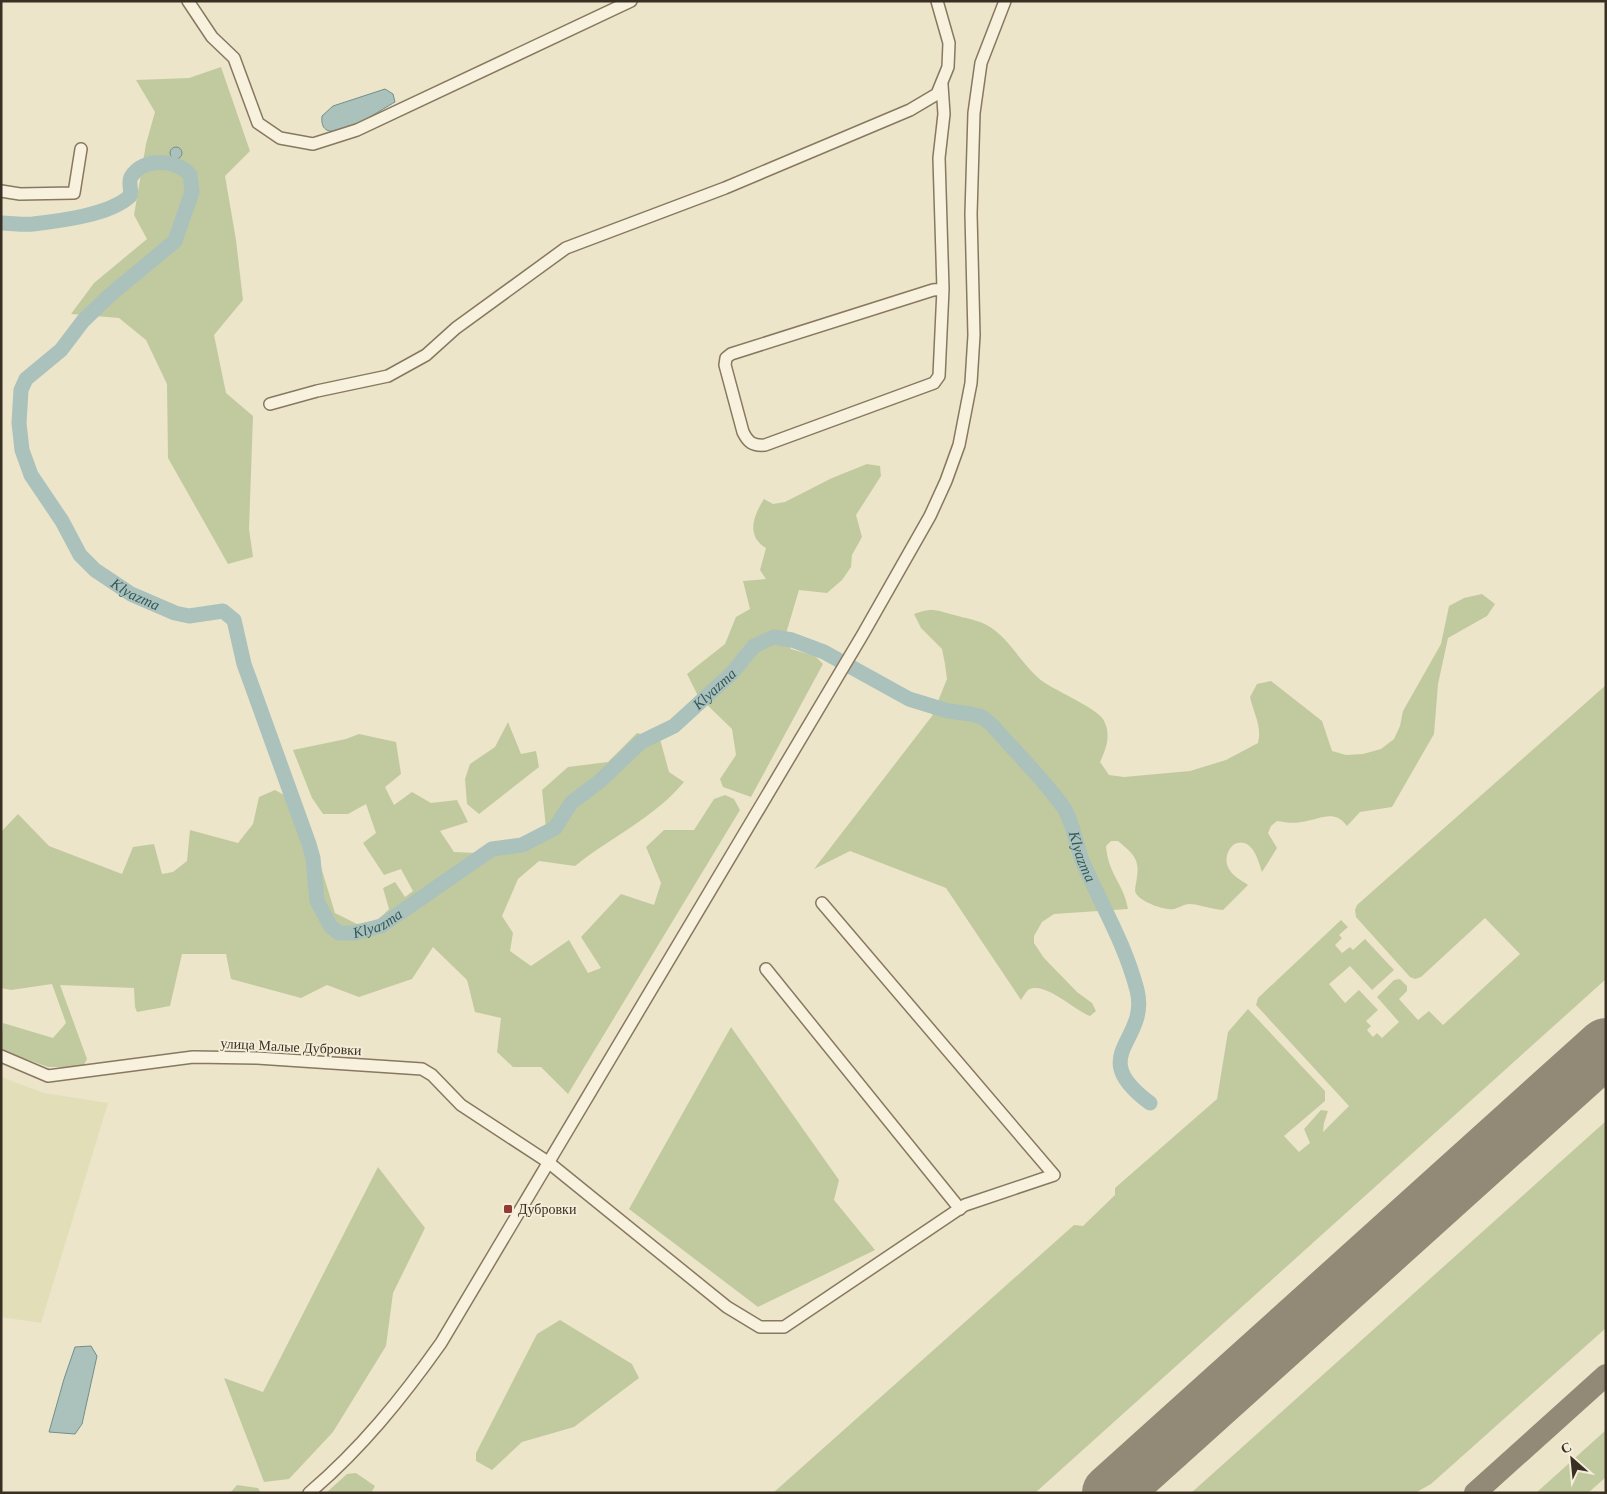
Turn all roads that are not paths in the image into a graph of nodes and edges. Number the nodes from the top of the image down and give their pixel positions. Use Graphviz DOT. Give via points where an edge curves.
graph roads {
  1 [pos="188,1"];
  2 [pos="631,1"];
  3 [pos="936,1"];
  4 [pos="1005,1"];
  5 [pos="942,83"];
  6 [pos="80,149"];
  7 [pos="1,191"];
  8 [pos="943,289"];
  9 [pos="270,404"];
  10 [pos="822,903"];
  11 [pos="766,969"];
  12 [pos="1,1056"];
  13 [pos="548,1162"];
  14 [pos="960,1209"];
  15 [pos="309,1493"];
  1 -- 2 [label="street" via="212,37 234,58 258,123 280,138 313,144 356,130"];
  3 -- 5 [label="street" via="949,43 948,67"];
  4 -- 13 [label="street" via="982,63 974,112 970,214 974,335 971,383 958,445 930,516 863,634"];
  5 -- 8 [label="street"];
  5 -- 9 [label="street" via="937,94 910,110 724,188 566,248 456,328 426,355 388,376 317,390"];
  6 -- 7 [label="street" via="74,193"];
  8 -- 8 [label="street" via="939,376 934,383 764,445 755,446 748,441 725,365 731,354"];
  10 -- 14 [label="street, улица Малые Дубровки" via="1054,1175"];
  11 -- 14 [label="street"];
  12 -- 13 [label="street, улица Малые Дубровки" via="48,1076 202,1058 257,1058 422,1069 432,1075 461,1106"];
  13 -- 14 [label="street, улица Малые Дубровки" via="727,1307 760,1327 784,1327"];
  13 -- 15 [label="street" via="441,1342 410,1387 337,1469"];
}
